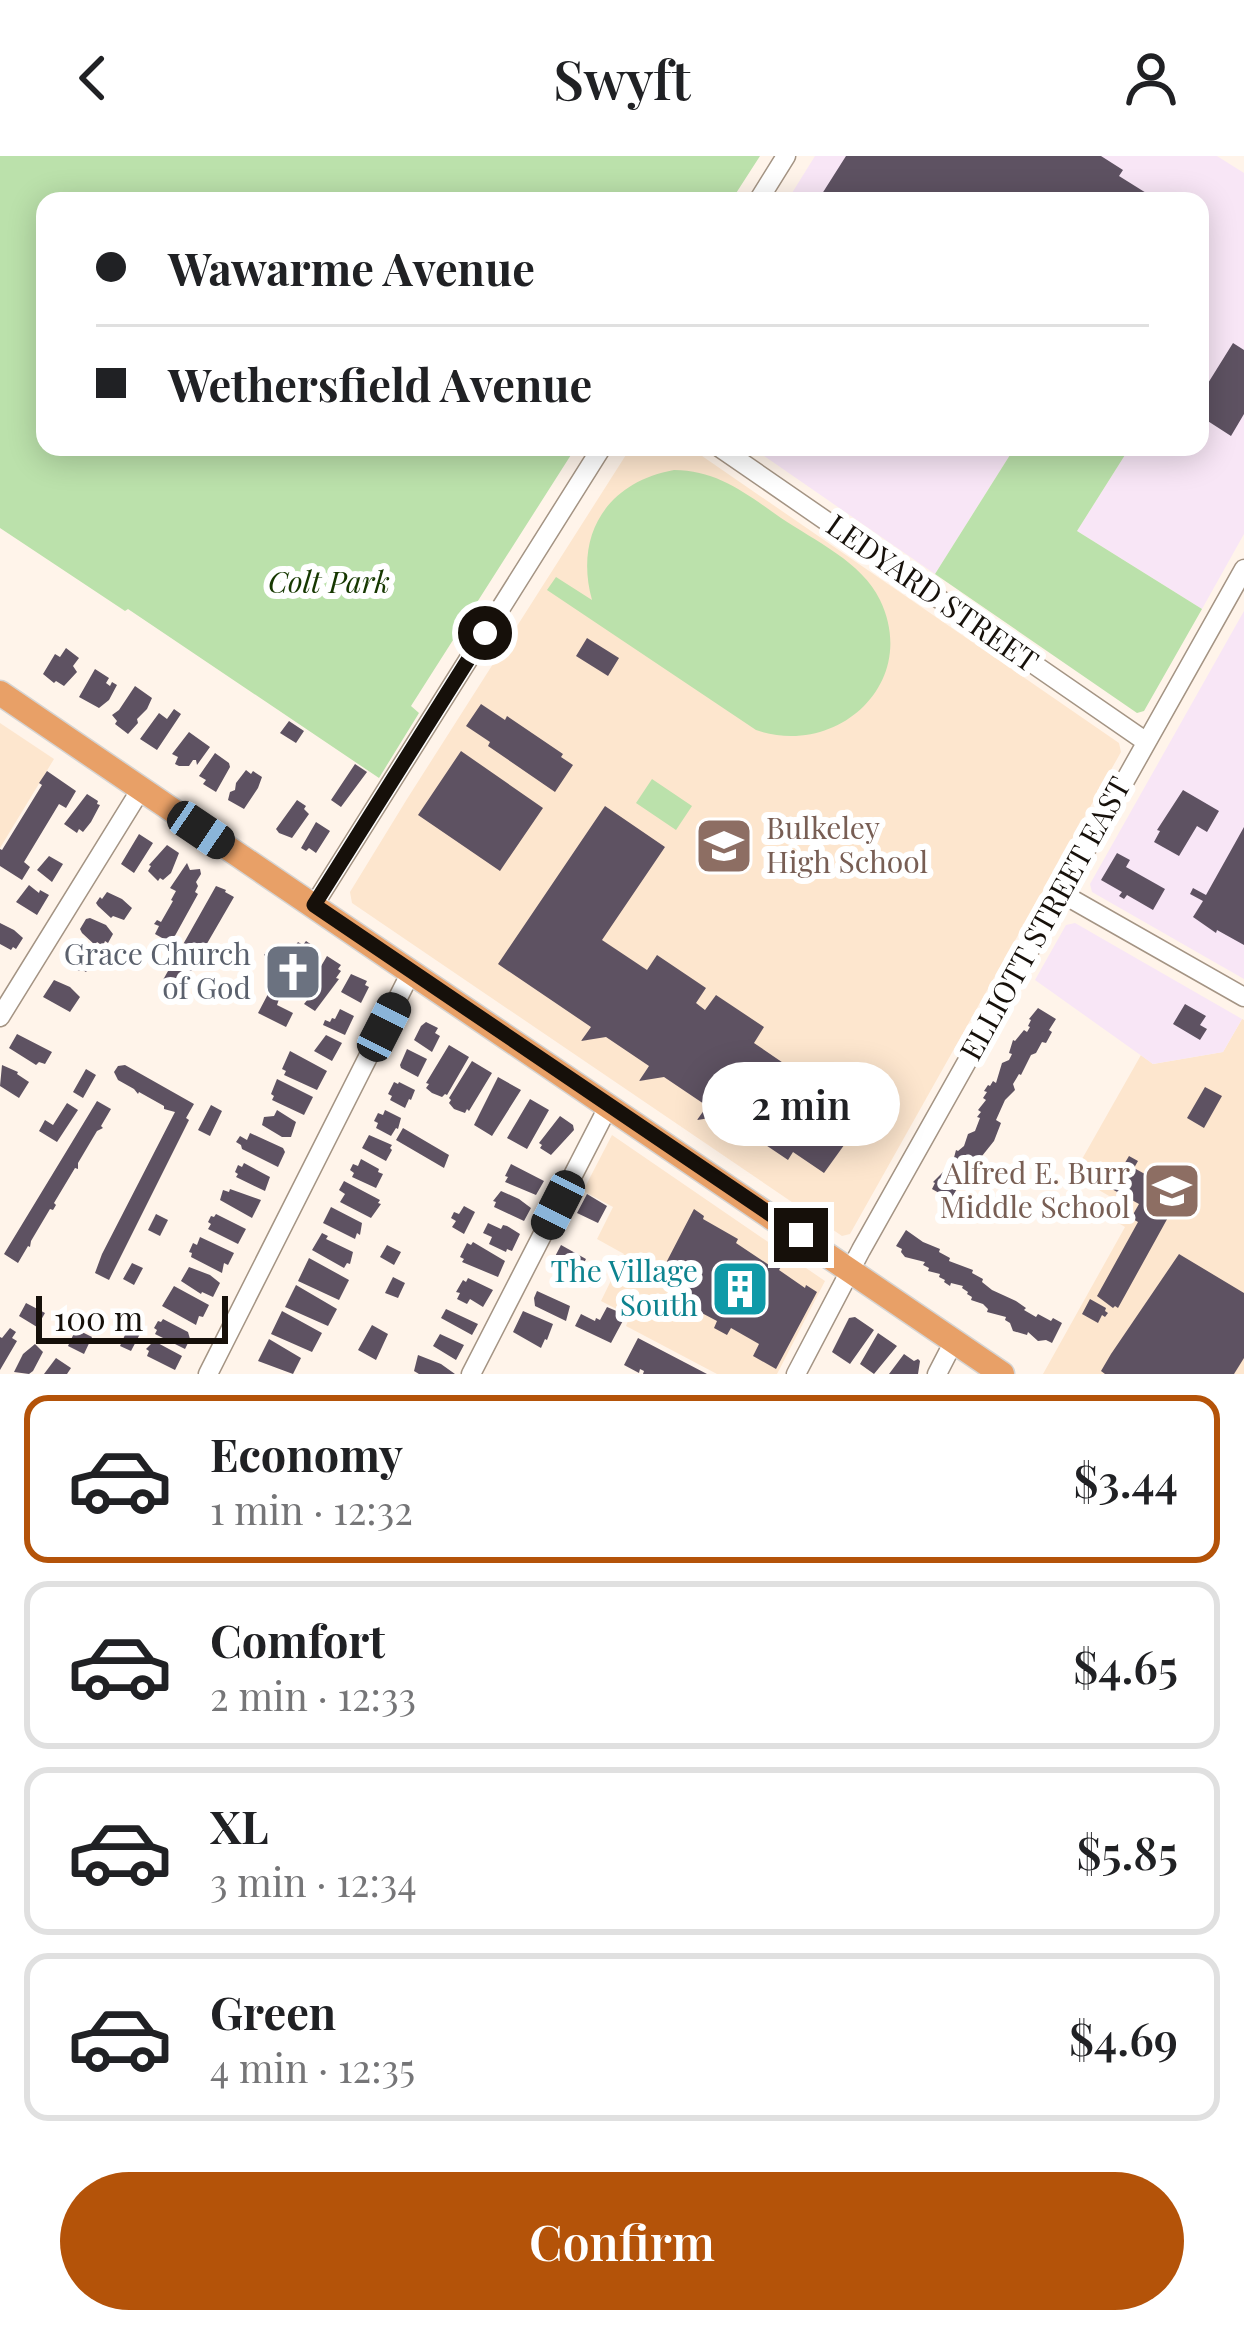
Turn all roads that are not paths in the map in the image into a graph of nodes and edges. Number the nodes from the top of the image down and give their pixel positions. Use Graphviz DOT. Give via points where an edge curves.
graph roads {
  1 [pos="786,156"];
  2 [pos="764,192"];
  3 [pos="596,456"];
  4 [pos="731,456"];
  5 [pos="1244,569"];
  6 [pos="0,693"];
  7 [pos="1145,741"];
  8 [pos="141,789"];
  9 [pos="1060,892"];
  10 [pos="314,905"];
  11 [pos="412,972"];
  12 [pos="1244,998"];
  13 [pos="0,1017"];
  14 [pos="609,1106"];
  15 [pos="850,1269"];
  16 [pos="954,1341"];
  17 [pos="208,1374"];
  18 [pos="471,1374"];
  19 [pos="796,1374"];
  20 [pos="937,1374"];
  21 [pos="1002,1374"];
  1 -- 2 [label="street"];
  3 -- 10 [label="street"];
  4 -- 7 [label="street, LEDYARD STREET"];
  5 -- 7 [label="street, ELLIOTT STREET EAST"];
  6 -- 8 [label="main road"];
  7 -- 9 [label="street, ELLIOTT STREET EAST"];
  8 -- 10 [label="main road"];
  8 -- 13 [label="street"];
  9 -- 12 [label="street"];
  9 -- 15 [label="street, ELLIOTT STREET EAST"];
  10 -- 11 [label="main road"];
  11 -- 14 [label="main road"];
  11 -- 17 [label="street"];
  14 -- 15 [label="main road"];
  14 -- 18 [label="street"];
  15 -- 16 [label="main road"];
  15 -- 19 [label="street, ELLIOTT STREET EAST"];
  16 -- 20 [label="street"];
  16 -- 21 [label="main road"];
}
